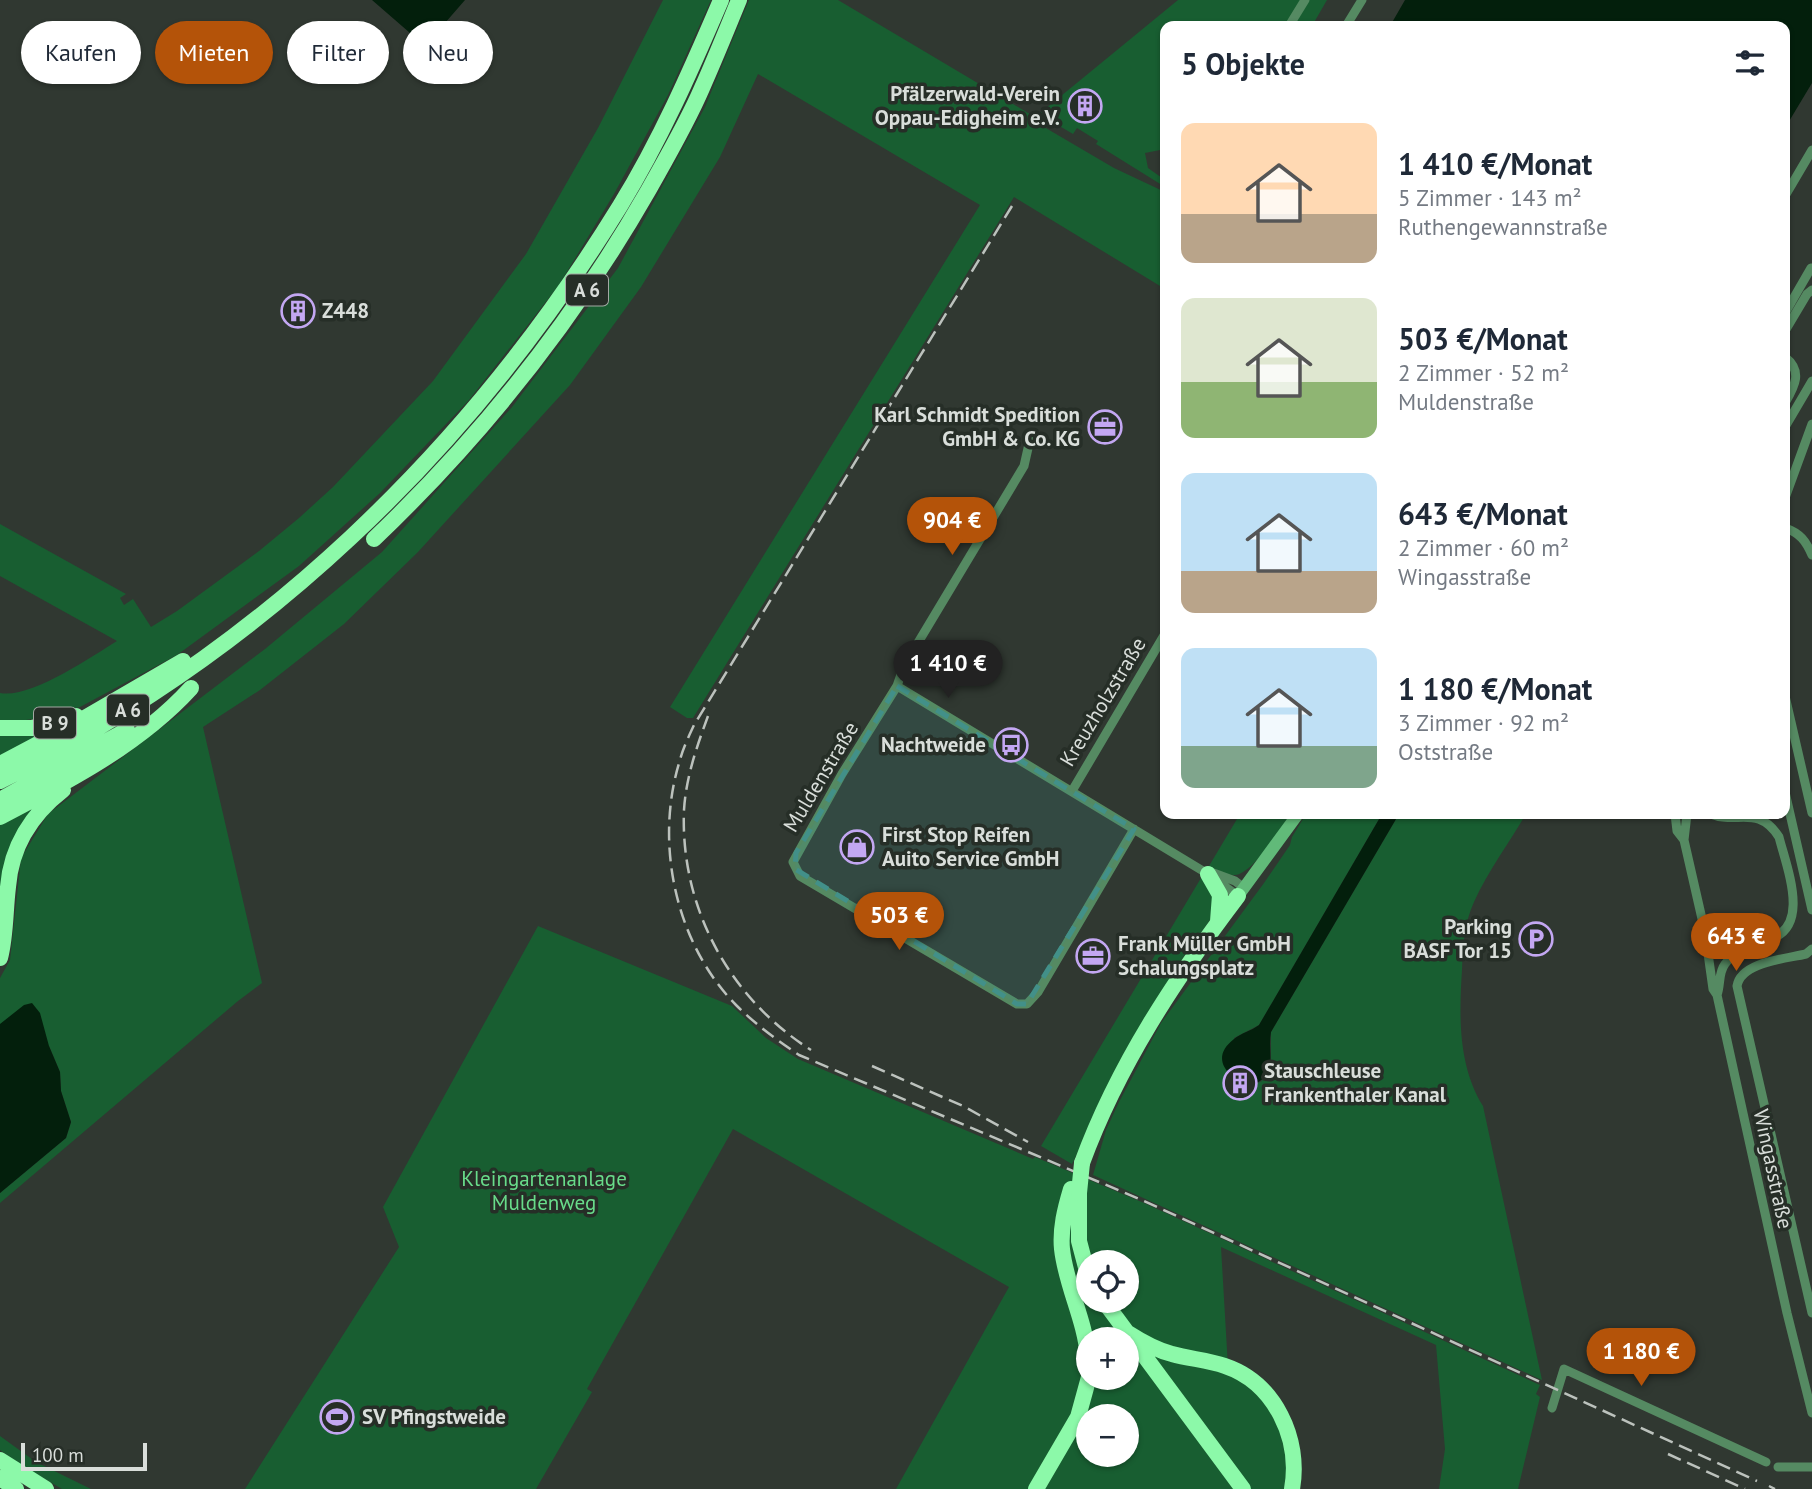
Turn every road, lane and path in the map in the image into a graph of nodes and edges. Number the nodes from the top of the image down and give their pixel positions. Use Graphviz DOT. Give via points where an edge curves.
graph roads {
  1 [pos="721,0"];
  2 [pos="739,0"];
  3 [pos="1305,0"];
  4 [pos="1362,0"];
  5 [pos="1292,21"];
  6 [pos="1349,21"];
  7 [pos="1812,150"];
  8 [pos="1790,187"];
  9 [pos="1812,263"];
  10 [pos="1812,270"];
  11 [pos="1812,290"];
  12 [pos="1790,305"];
  13 [pos="1790,323"];
  14 [pos="1790,361"];
  15 [pos="1812,381"];
  16 [pos="1790,394"];
  17 [pos="1790,418"];
  18 [pos="1812,424"];
  19 [pos="1031,435"];
  20 [pos="1794,473"];
  21 [pos="1790,477"];
  22 [pos="1790,484"];
  23 [pos="1790,530"];
  24 [pos="374,539"];
  25 [pos="1812,555"];
  26 [pos="246,626"];
  27 [pos="1160,642"];
  28 [pos="897,686"];
  29 [pos="108,705"];
  30 [pos="1790,718"];
  31 [pos="0,728"];
  32 [pos="0,764"];
  33 [pos="92,765"];
  34 [pos="0,781"];
  35 [pos="1072,790"];
  36 [pos="0,800"];
  37 [pos="1812,813"];
  38 [pos="1790,814"];
  39 [pos="0,817"];
  40 [pos="1294,819"];
  41 [pos="1676,819"];
  42 [pos="1686,819"];
  43 [pos="1754,819"];
  44 [pos="1134,829"];
  45 [pos="1684,840"];
  46 [pos="1206,872"];
  47 [pos="1241,892"];
  48 [pos="1812,910"];
  49 [pos="1218,923"];
  50 [pos="2,929"];
  51 [pos="1812,948"];
  52 [pos="0,958"];
  53 [pos="1717,995"];
  54 [pos="1075,1191"];
  55 [pos="1081,1250"];
  56 [pos="1812,1313"];
  57 [pos="1084,1327"];
  58 [pos="1139,1340"];
  59 [pos="1139,1349"];
  60 [pos="1086,1390"];
  61 [pos="1552,1408"];
  62 [pos="1812,1413"];
  63 [pos="1063,1446"];
  64 [pos="0,1460"];
  65 [pos="1766,1462"];
  66 [pos="1778,1467"];
  67 [pos="1812,1467"];
  68 [pos="0,1478"];
  69 [pos="16,1489"];
  70 [pos="46,1489"];
  71 [pos="1025,1489"];
  72 [pos="1036,1489"];
  73 [pos="1243,1489"];
  74 [pos="1292,1489"];
  1 -- 26 [label="highway, A 6" via="683,88 621,204 502,376 394,496 304,580"];
  2 -- 24 [label="highway, A 6" via="702,90 662,166 567,319 509,396"];
  3 -- 5 [label="street"];
  4 -- 6 [label="street"];
  7 -- 8 [label="street"];
  9 -- 10 [label="street"];
  10 -- 12 [label="street"];
  11 -- 13 [label="street"];
  14 -- 16 [label="street" via="1797,376"];
  15 -- 17 [label="street"];
  18 -- 20 [label="street"];
  19 -- 28 [label="street, Muldenstraße" via="1024,466 904,666"];
  20 -- 21 [label="street"];
  20 -- 22 [label="street"];
  23 -- 25 [label="street" via="1806,541"];
  26 -- 29 [label="highway"];
  26 -- 34 [label="highway, A 6" via="127,711"];
  27 -- 35 [label="street, Kreuzholzstraße"];
  28 -- 35 [label="street"];
  28 -- 44 [label="street, Muldenstraße" via="796,853 793,862 800,876 1017,1004 1027,1004"];
  29 -- 31 [label="highway, B 9" via="32,728"];
  29 -- 32 [label="highway"];
  30 -- 37 [label="street"];
  33 -- 36 [label="highway, A 6" via="167,715 191,688 95,750"];
  33 -- 39 [label="highway"];
  33 -- 50 [label="highway" via="42,808 22,837 9,875"];
  35 -- 44 [label="street"];
  38 -- 48 [label="street"];
  40 -- 47 [label="street"];
  41 -- 45 [label="street"];
  42 -- 45 [label="street"];
  43 -- 53 [label="street, Wingasstraße" via="1765,821 1779,837 1796,903 1795,916 1784,932 1750,944 1723,965"];
  44 -- 46 [label="street"];
  45 -- 53 [label="street"];
  46 -- 47 [label="street"];
  46 -- 49 [label="highway" via="1220,895"];
  47 -- 49 [label="highway"];
  49 -- 54 [label="highway, bridge" via="1169,992 1115,1083"];
  50 -- 52 [label="highway"];
  51 -- 56 [label="street" via="1806,954 1749,968 1738,978 1737,986"];
  53 -- 62 [label="street, Wingasstraße"];
  54 -- 55 [label="highway"];
  54 -- 57 [label="highway" via="1064,1213 1061,1248"];
  58 -- 74 [label="highway" via="1171,1354 1228,1367 1259,1386 1281,1415 1291,1441"];
  59 -- 73 [label="highway"];
  60 -- 63 [label="highway"];
  61 -- 65 [label="street" via="1564,1369"];
  63 -- 71 [label="highway"];
  63 -- 72 [label="highway"];
  64 -- 70 [label="highway"];
  66 -- 67 [label="street"];
  68 -- 69 [label="highway"];
}
